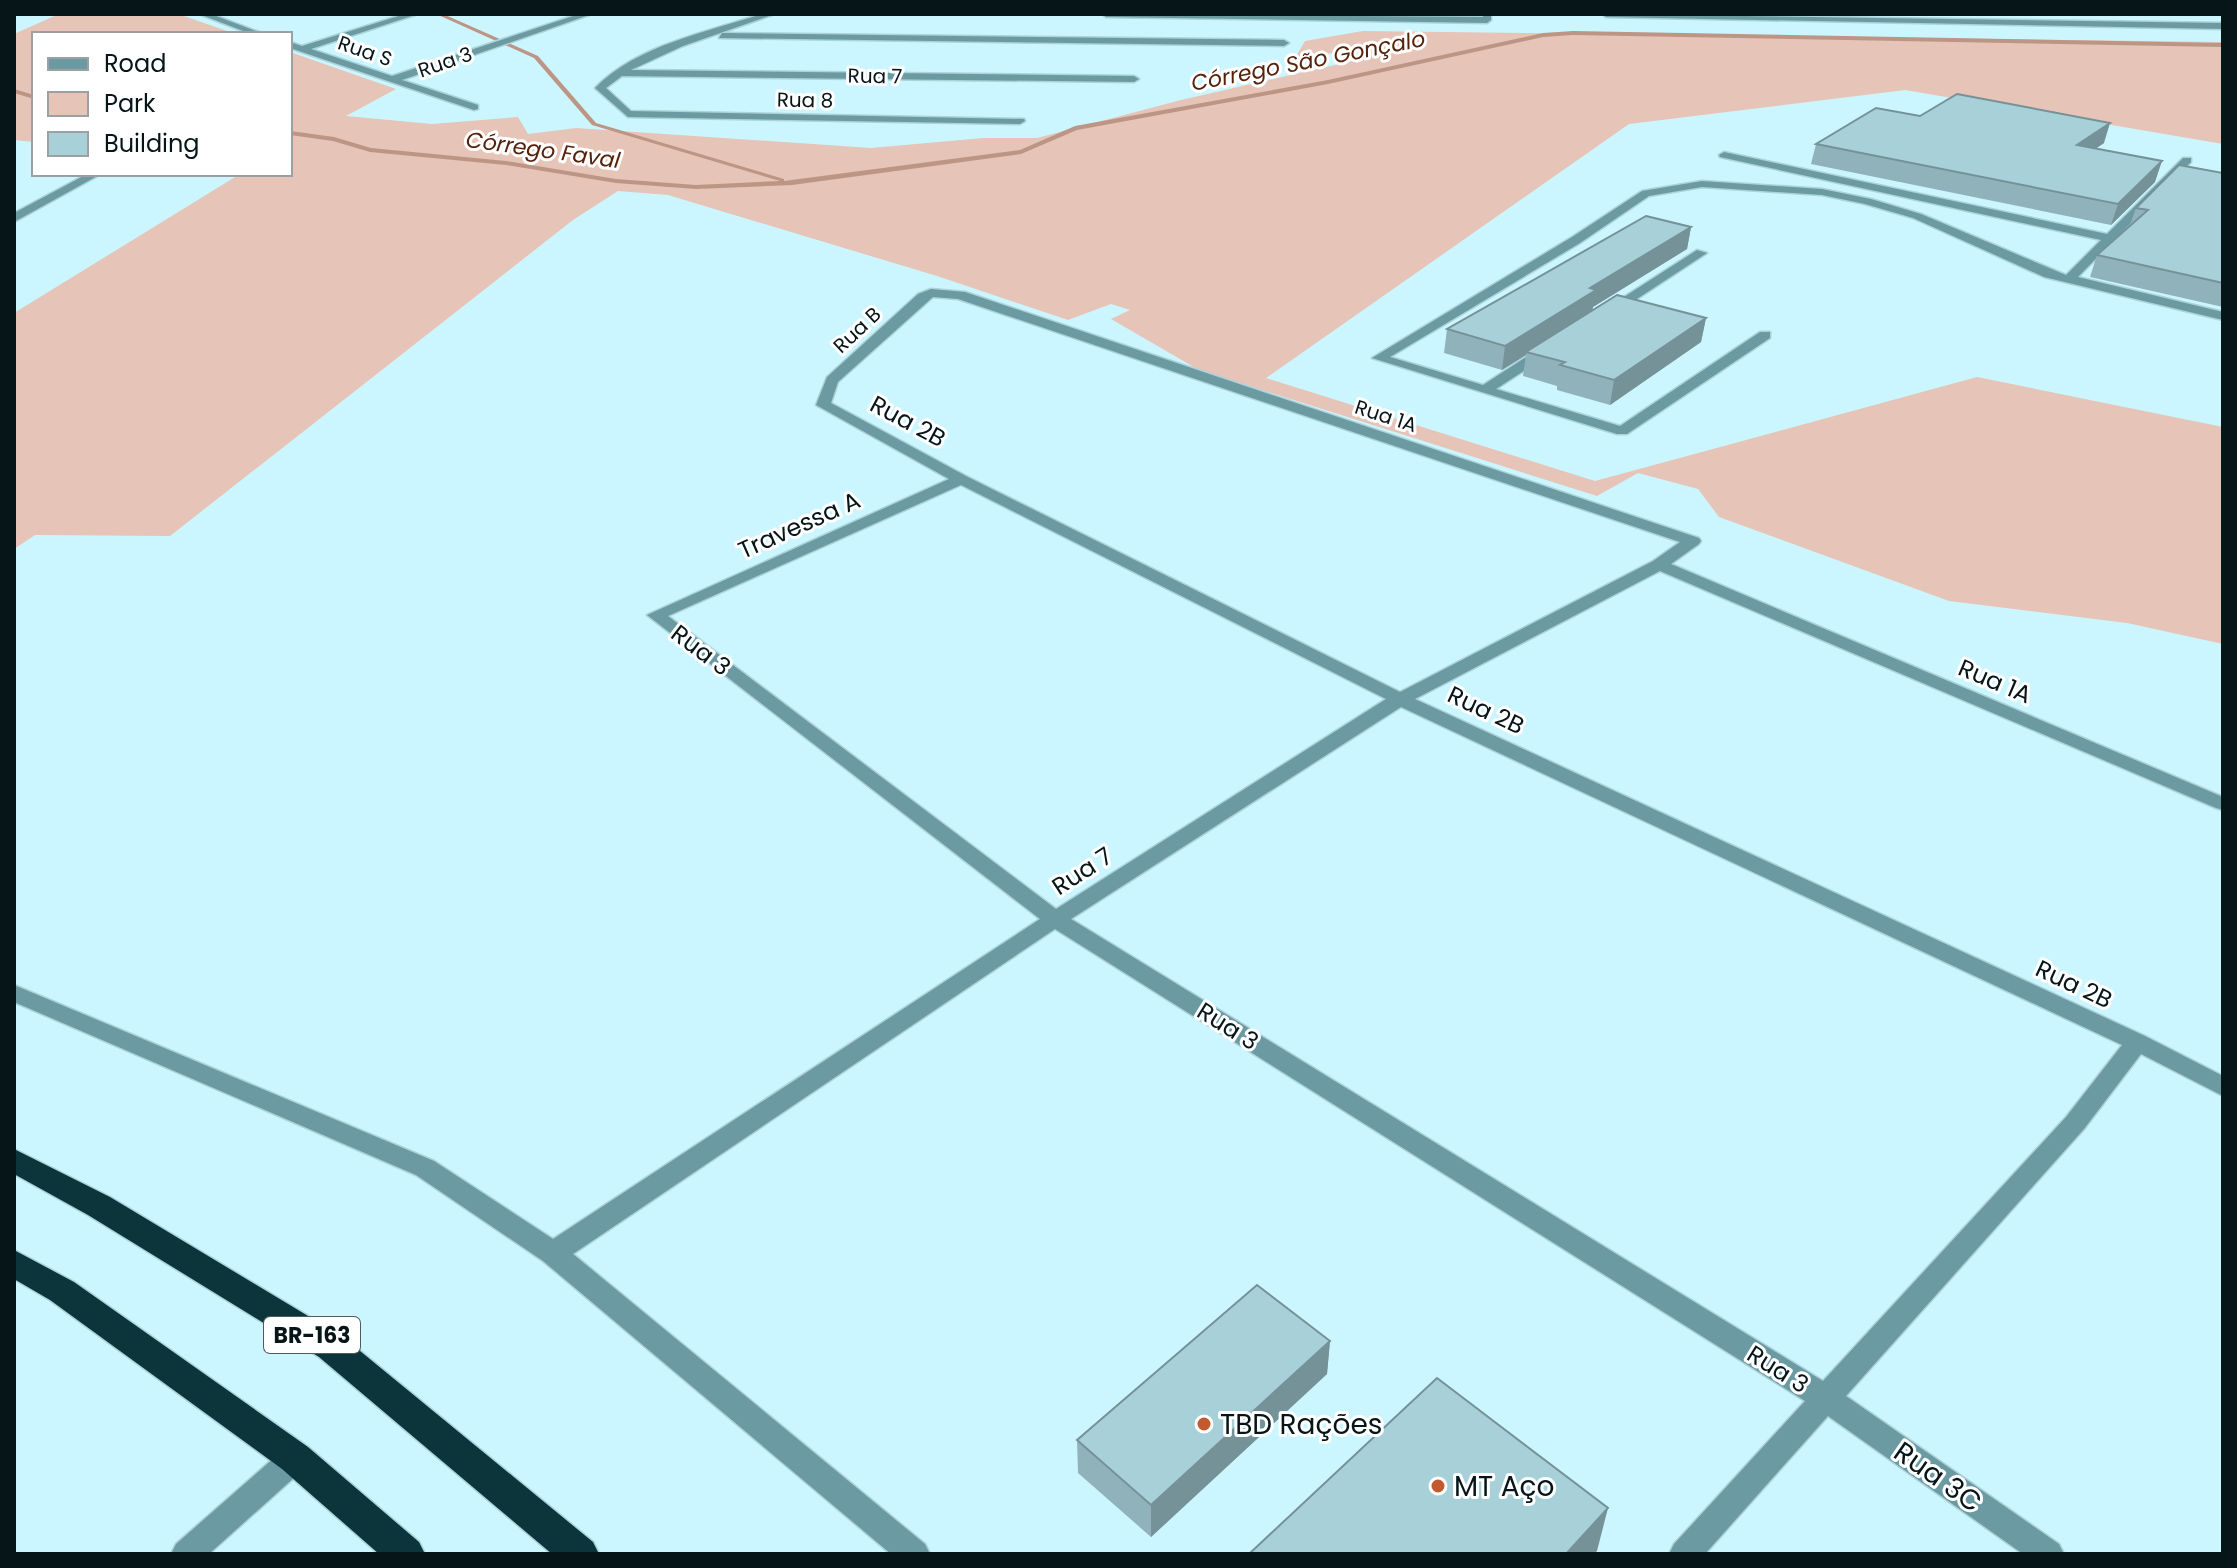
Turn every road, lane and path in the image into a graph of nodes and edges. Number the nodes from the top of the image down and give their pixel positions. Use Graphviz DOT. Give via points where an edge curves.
graph roads {
  1 [pos="203,14"];
  2 [pos="414,14"];
  3 [pos="588,14"];
  4 [pos="771,14"];
  5 [pos="1106,14"];
  6 [pos="1606,14"];
  7 [pos="1487,17"];
  8 [pos="1905,17"];
  9 [pos="2223,26"];
  10 [pos="254,32"];
  11 [pos="706,35"];
  12 [pos="1284,43"];
  13 [pos="292,46"];
  14 [pos="302,49"];
  15 [pos="615,73"];
  16 [pos="394,79"];
  17 [pos="1134,79"];
  18 [pos="474,107"];
  19 [pos="1020,121"];
  20 [pos="1724,155"];
  21 [pos="2187,160"];
  22 [pos="91,176"];
  23 [pos="14,218"];
  24 [pos="2110,238"];
  25 [pos="1701,253"];
  26 [pos="2069,279"];
  27 [pos="931,293"];
  28 [pos="2223,316"];
  29 [pos="1593,321"];
  30 [pos="1765,335"];
  31 [pos="1552,347"];
  32 [pos="1484,390"];
  33 [pos="823,405"];
  34 [pos="961,479"];
  35 [pos="1693,541"];
  36 [pos="1659,565"];
  37 [pos="656,615"];
  38 [pos="1400,699"];
  39 [pos="2223,804"];
  40 [pos="1055,919"];
  41 [pos="14,993"];
  42 [pos="2137,1042"];
  43 [pos="2223,1087"];
  44 [pos="14,1160"];
  45 [pos="553,1253"];
  46 [pos="14,1263"];
  47 [pos="1827,1399"];
  48 [pos="295,1458"];
  49 [pos="187,1554"];
  50 [pos="406,1554"];
  51 [pos="580,1554"];
  52 [pos="914,1554"];
  53 [pos="1685,1554"];
  54 [pos="2048,1554"];
  1 -- 10 [label="street"];
  2 -- 14 [label="street"];
  3 -- 16 [label="street, Rua 3"];
  4 -- 11 [label="street"];
  5 -- 7 [label="street"];
  6 -- 8 [label="street"];
  8 -- 9 [label="street"];
  11 -- 12 [label="street"];
  11 -- 15 [label="street"];
  13 -- 14 [label="street, Rua S"];
  14 -- 16 [label="street, Rua S"];
  15 -- 17 [label="street, Rua 7"];
  15 -- 19 [label="street, Rua 8" via="600,88 628,114"];
  16 -- 18 [label="street, Rua S"];
  20 -- 24 [label="street"];
  21 -- 24 [label="street"];
  22 -- 23 [label="street"];
  24 -- 26 [label="street"];
  25 -- 29 [label="street"];
  26 -- 28 [label="street"];
  26 -- 32 [label="street" via="1917,216 1867,201 1751,186 1669,187 1646,193 1379,358"];
  27 -- 33 [label="street, Rua B" via="832,380"];
  27 -- 35 [label="street, Rua 1A" via="960,295"];
  30 -- 32 [label="street" via="1622,431"];
  31 -- 32 [label="street"];
  33 -- 34 [label="street, Rua 2B"];
  34 -- 37 [label="street, Travessa A"];
  34 -- 38 [label="street, Rua 2B"];
  35 -- 36 [label="street, Rua 7"];
  36 -- 38 [label="street, Rua 7"];
  36 -- 39 [label="street, Rua 1A"];
  37 -- 40 [label="street, Rua 3"];
  38 -- 40 [label="street, Rua 7"];
  38 -- 42 [label="street, Rua 2B"];
  40 -- 45 [label="street, Rua 7"];
  40 -- 47 [label="street, Rua 3"];
  41 -- 45 [label="street" via="425,1168"];
  42 -- 43 [label="street, Rua 2B"];
  42 -- 47 [label="street, Rua 3" via="2075,1123"];
  44 -- 51 [label="highway, BR-163" via="331,1347"];
  45 -- 52 [label="street"];
  46 -- 48 [label="highway" via="62,1291"];
  47 -- 53 [label="street, Rua 3"];
  47 -- 54 [label="street, Rua 3C"];
  48 -- 49 [label="street"];
  48 -- 50 [label="highway"];
}
